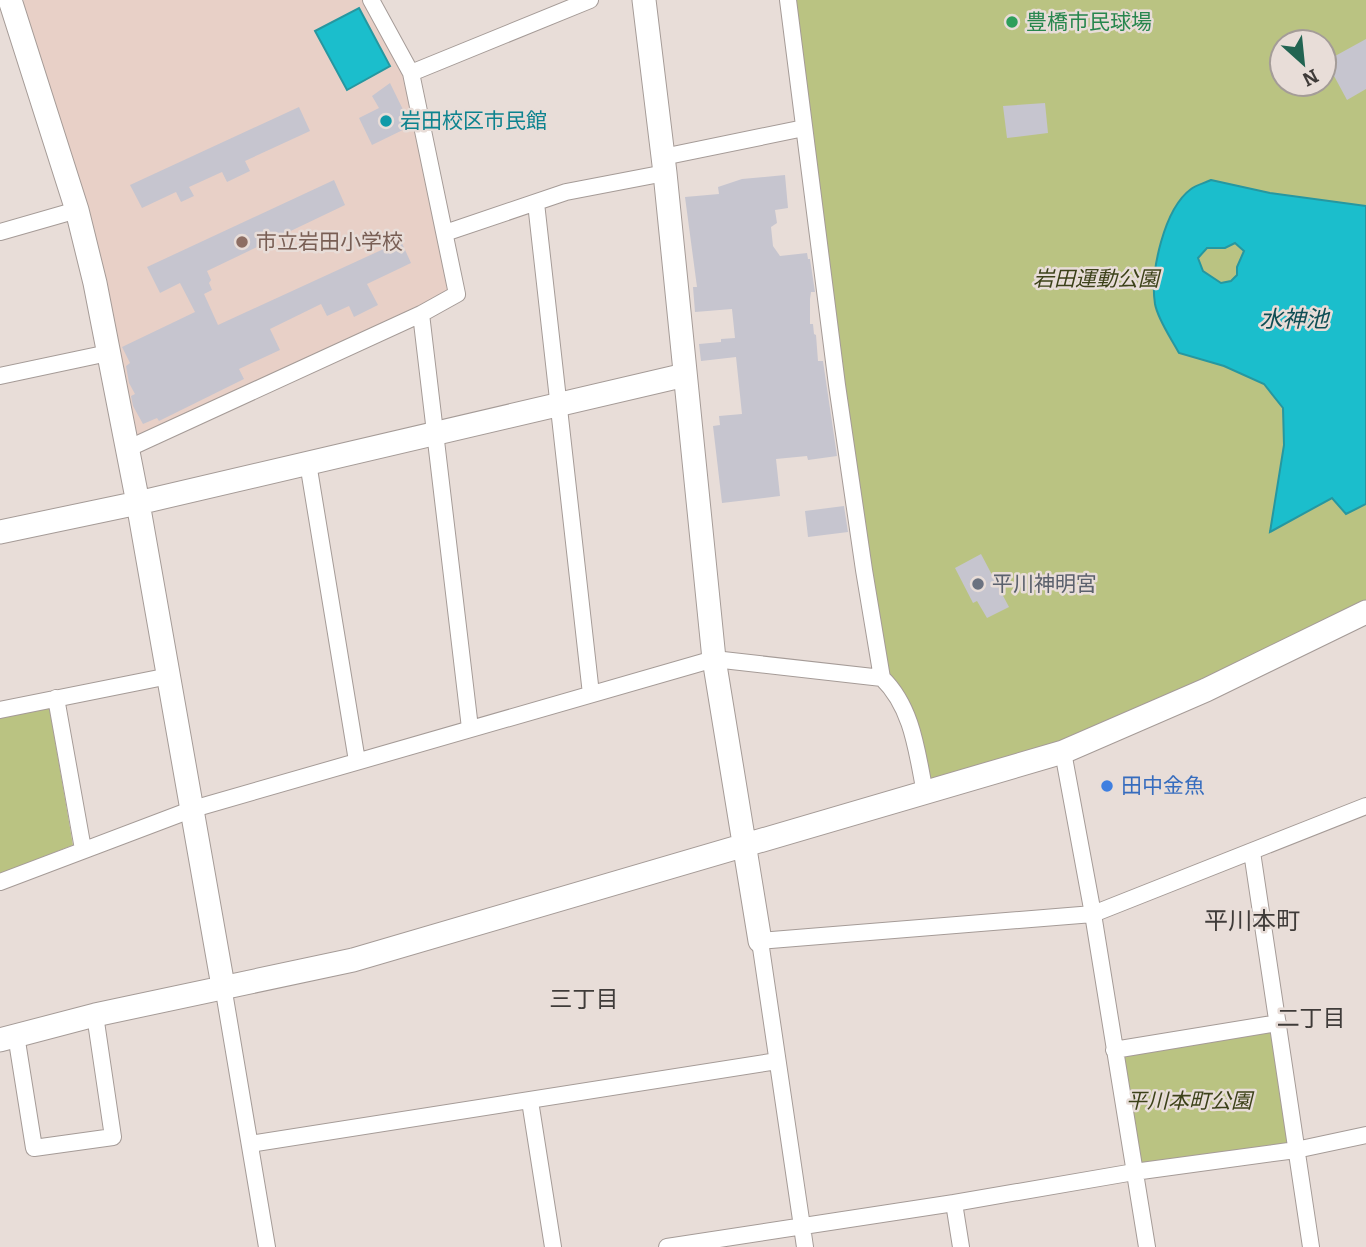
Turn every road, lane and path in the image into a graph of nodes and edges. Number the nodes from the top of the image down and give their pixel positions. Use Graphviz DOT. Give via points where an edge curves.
graph roads {
  1 [pos="10,0"];
  2 [pos="371,0"];
  3 [pos="590,0"];
  4 [pos="644,0"];
  5 [pos="788,0"];
  6 [pos="411,73"];
  7 [pos="804,128"];
  8 [pos="664,165"];
  9 [pos="536,203"];
  10 [pos="77,210"];
  11 [pos="0,232"];
  12 [pos="445,233"];
  13 [pos="421,314"];
  14 [pos="108,353"];
  15 [pos="685,375"];
  16 [pos="0,376"];
  17 [pos="560,404"];
  18 [pos="437,433"];
  19 [pos="127,449"];
  20 [pos="308,463"];
  21 [pos="138,503"];
  22 [pos="0,532"];
  23 [pos="1366,612"];
  24 [pos="714,659"];
  25 [pos="169,676"];
  26 [pos="883,678"];
  27 [pos="591,694"];
  28 [pos="55,698"];
  29 [pos="0,710"];
  30 [pos="470,728"];
  31 [pos="1063,752"];
  32 [pos="357,761"];
  33 [pos="925,793"];
  34 [pos="1366,806"];
  35 [pos="193,809"];
  36 [pos="744,847"];
  37 [pos="83,849"];
  38 [pos="1252,852"];
  39 [pos="0,882"];
  40 [pos="1093,914"];
  41 [pos="760,941"];
  42 [pos="223,986"];
  43 [pos="94,1015"];
  44 [pos="1278,1024"];
  45 [pos="8,1037"];
  46 [pos="1114,1050"];
  47 [pos="777,1061"];
  48 [pos="530,1101"];
  49 [pos="1366,1135"];
  50 [pos="250,1144"];
  51 [pos="1296,1150"];
  52 [pos="1134,1172"];
  53 [pos="954,1203"];
  54 [pos="802,1225"];
  55 [pos="267,1247"];
  56 [pos="553,1247"];
  57 [pos="667,1247"];
  58 [pos="805,1247"];
  59 [pos="961,1247"];
  60 [pos="1147,1247"];
  61 [pos="1311,1247"];
  1 -- 10 [label="street"];
  2 -- 6 [label="street"];
  3 -- 6 [label="street"];
  4 -- 8 [label="street"];
  5 -- 7 [label="street"];
  6 -- 12 [label="street"];
  7 -- 8 [label="street"];
  7 -- 26 [label="street"];
  8 -- 9 [label="street"];
  8 -- 15 [label="street"];
  9 -- 12 [label="street"];
  9 -- 17 [label="street"];
  10 -- 11 [label="street"];
  10 -- 14 [label="street"];
  12 -- 13 [label="street" via="457,294"];
  13 -- 18 [label="street"];
  13 -- 19 [label="street"];
  14 -- 16 [label="street"];
  14 -- 19 [label="street"];
  15 -- 17 [label="street"];
  15 -- 24 [label="street"];
  17 -- 18 [label="street"];
  17 -- 27 [label="street"];
  18 -- 20 [label="street"];
  18 -- 30 [label="street"];
  19 -- 21 [label="street"];
  20 -- 21 [label="street"];
  20 -- 32 [label="street"];
  21 -- 22 [label="street"];
  21 -- 25 [label="street"];
  23 -- 31 [label="street" via="1206,690"];
  24 -- 26 [label="street"];
  24 -- 27 [label="street"];
  24 -- 36 [label="street"];
  25 -- 28 [label="street"];
  25 -- 35 [label="street"];
  26 -- 33 [label="street" via="911,726"];
  27 -- 30 [label="street"];
  28 -- 29 [label="street"];
  28 -- 37 [label="street"];
  30 -- 32 [label="street"];
  31 -- 33 [label="street"];
  31 -- 40 [label="street"];
  32 -- 35 [label="street"];
  33 -- 36 [label="street"];
  34 -- 38 [label="street"];
  35 -- 37 [label="street"];
  35 -- 42 [label="street"];
  36 -- 41 [label="street"];
  36 -- 42 [label="street" via="353,960"];
  37 -- 39 [label="street"];
  38 -- 40 [label="street"];
  38 -- 44 [label="street"];
  40 -- 41 [label="street"];
  40 -- 46 [label="street"];
  41 -- 47 [label="street"];
  42 -- 43 [label="street"];
  42 -- 50 [label="street"];
  43 -- 45 [label="street"];
  43 -- 45 [label="street" via="113,1137 34,1147"];
  44 -- 46 [label="street"];
  44 -- 51 [label="street"];
  46 -- 52 [label="street"];
  47 -- 48 [label="street"];
  47 -- 54 [label="street"];
  48 -- 50 [label="street"];
  48 -- 56 [label="street"];
  49 -- 51 [label="street"];
  50 -- 55 [label="street"];
  51 -- 52 [label="street"];
  51 -- 61 [label="street"];
  52 -- 53 [label="street"];
  52 -- 60 [label="street"];
  53 -- 54 [label="street"];
  53 -- 59 [label="street"];
  54 -- 57 [label="street"];
  54 -- 58 [label="street"];
}
